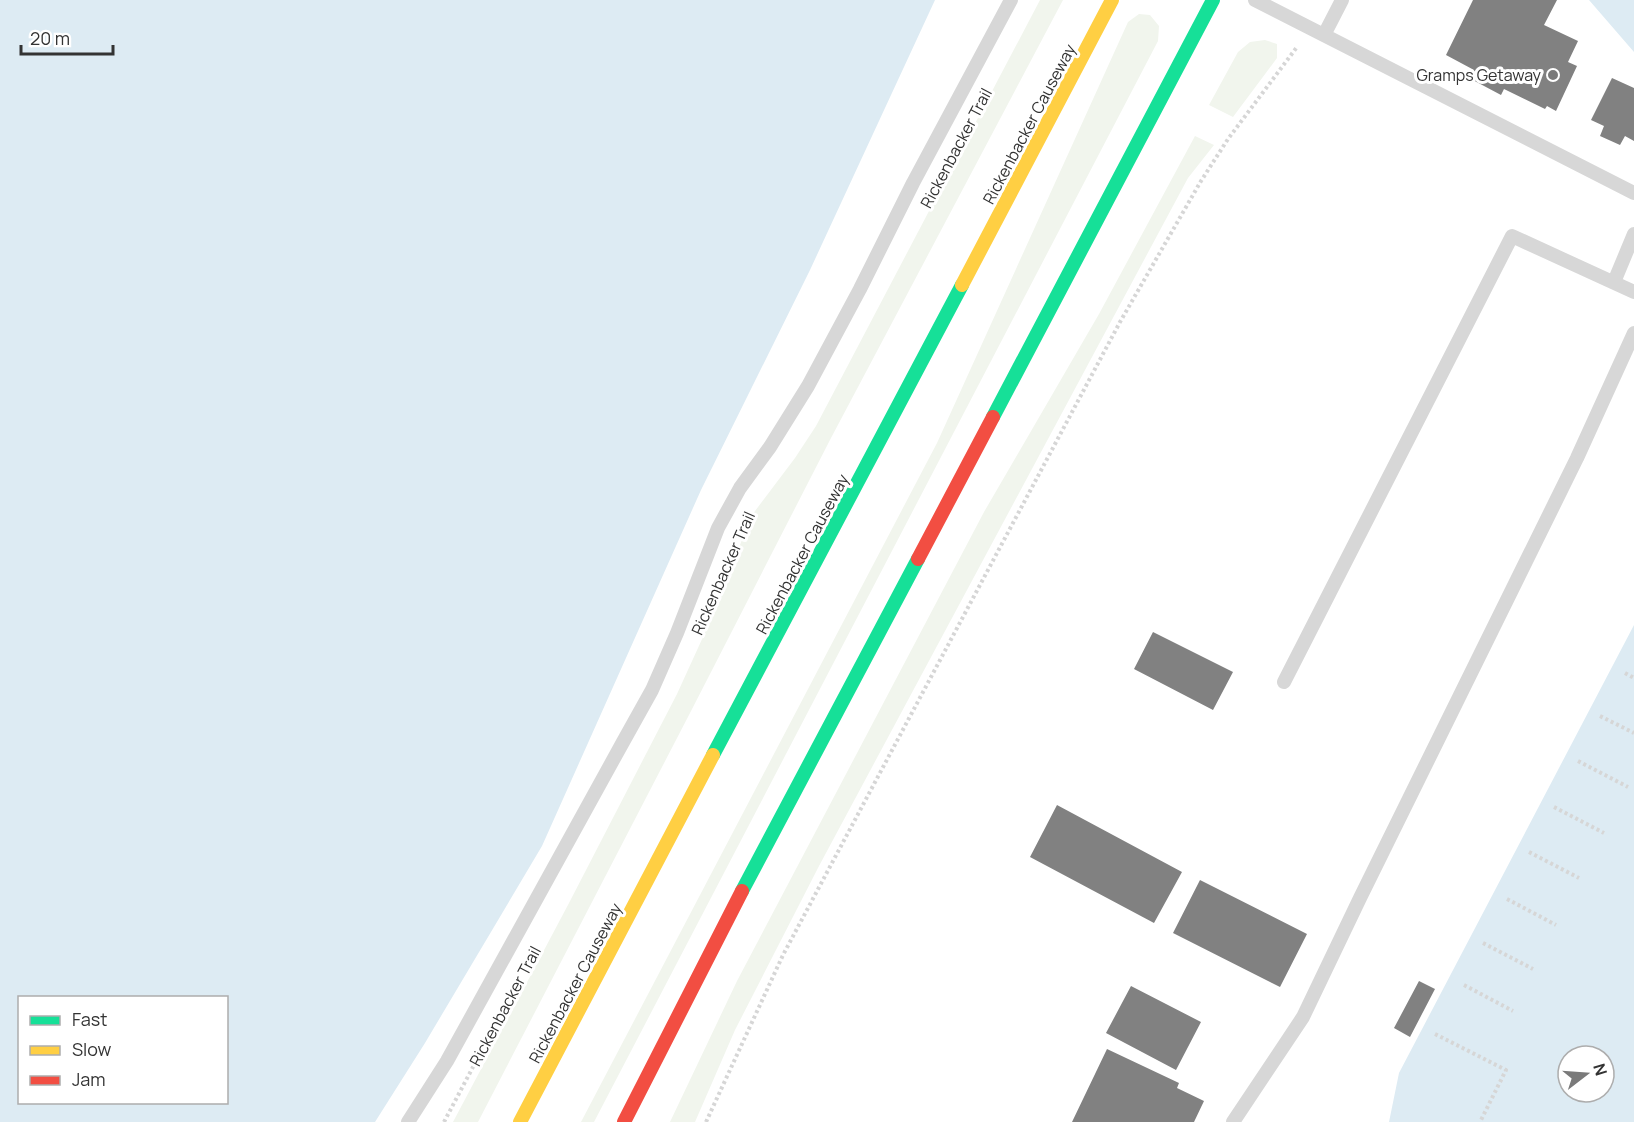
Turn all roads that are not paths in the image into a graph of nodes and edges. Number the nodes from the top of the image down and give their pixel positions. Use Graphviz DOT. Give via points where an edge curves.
graph roads {
  1 [pos="1011,0"];
  2 [pos="1112,0"];
  3 [pos="1213,0"];
  4 [pos="1255,0"];
  5 [pos="1342,0"];
  6 [pos="1323,35"];
  7 [pos="1634,193"];
  8 [pos="1634,234"];
  9 [pos="1614,282"];
  10 [pos="1634,292"];
  11 [pos="1634,333"];
  12 [pos="1284,682"];
  13 [pos="408,1122"];
  14 [pos="520,1122"];
  15 [pos="624,1122"];
  16 [pos="1233,1122"];
  1 -- 13 [label="lane" via="808,386 722,521 677,633 635,721 447,1062"];
  2 -- 14 [label="main road, Rickenbacker Causeway"];
  3 -- 15 [label="main road"];
  4 -- 6 [label="lane"];
  5 -- 6 [label="lane"];
  6 -- 7 [label="lane"];
  8 -- 9 [label="lane"];
  9 -- 10 [label="lane"];
  9 -- 12 [label="lane" via="1512,236"];
  11 -- 16 [label="lane" via="1577,458 1303,1017"];
}
